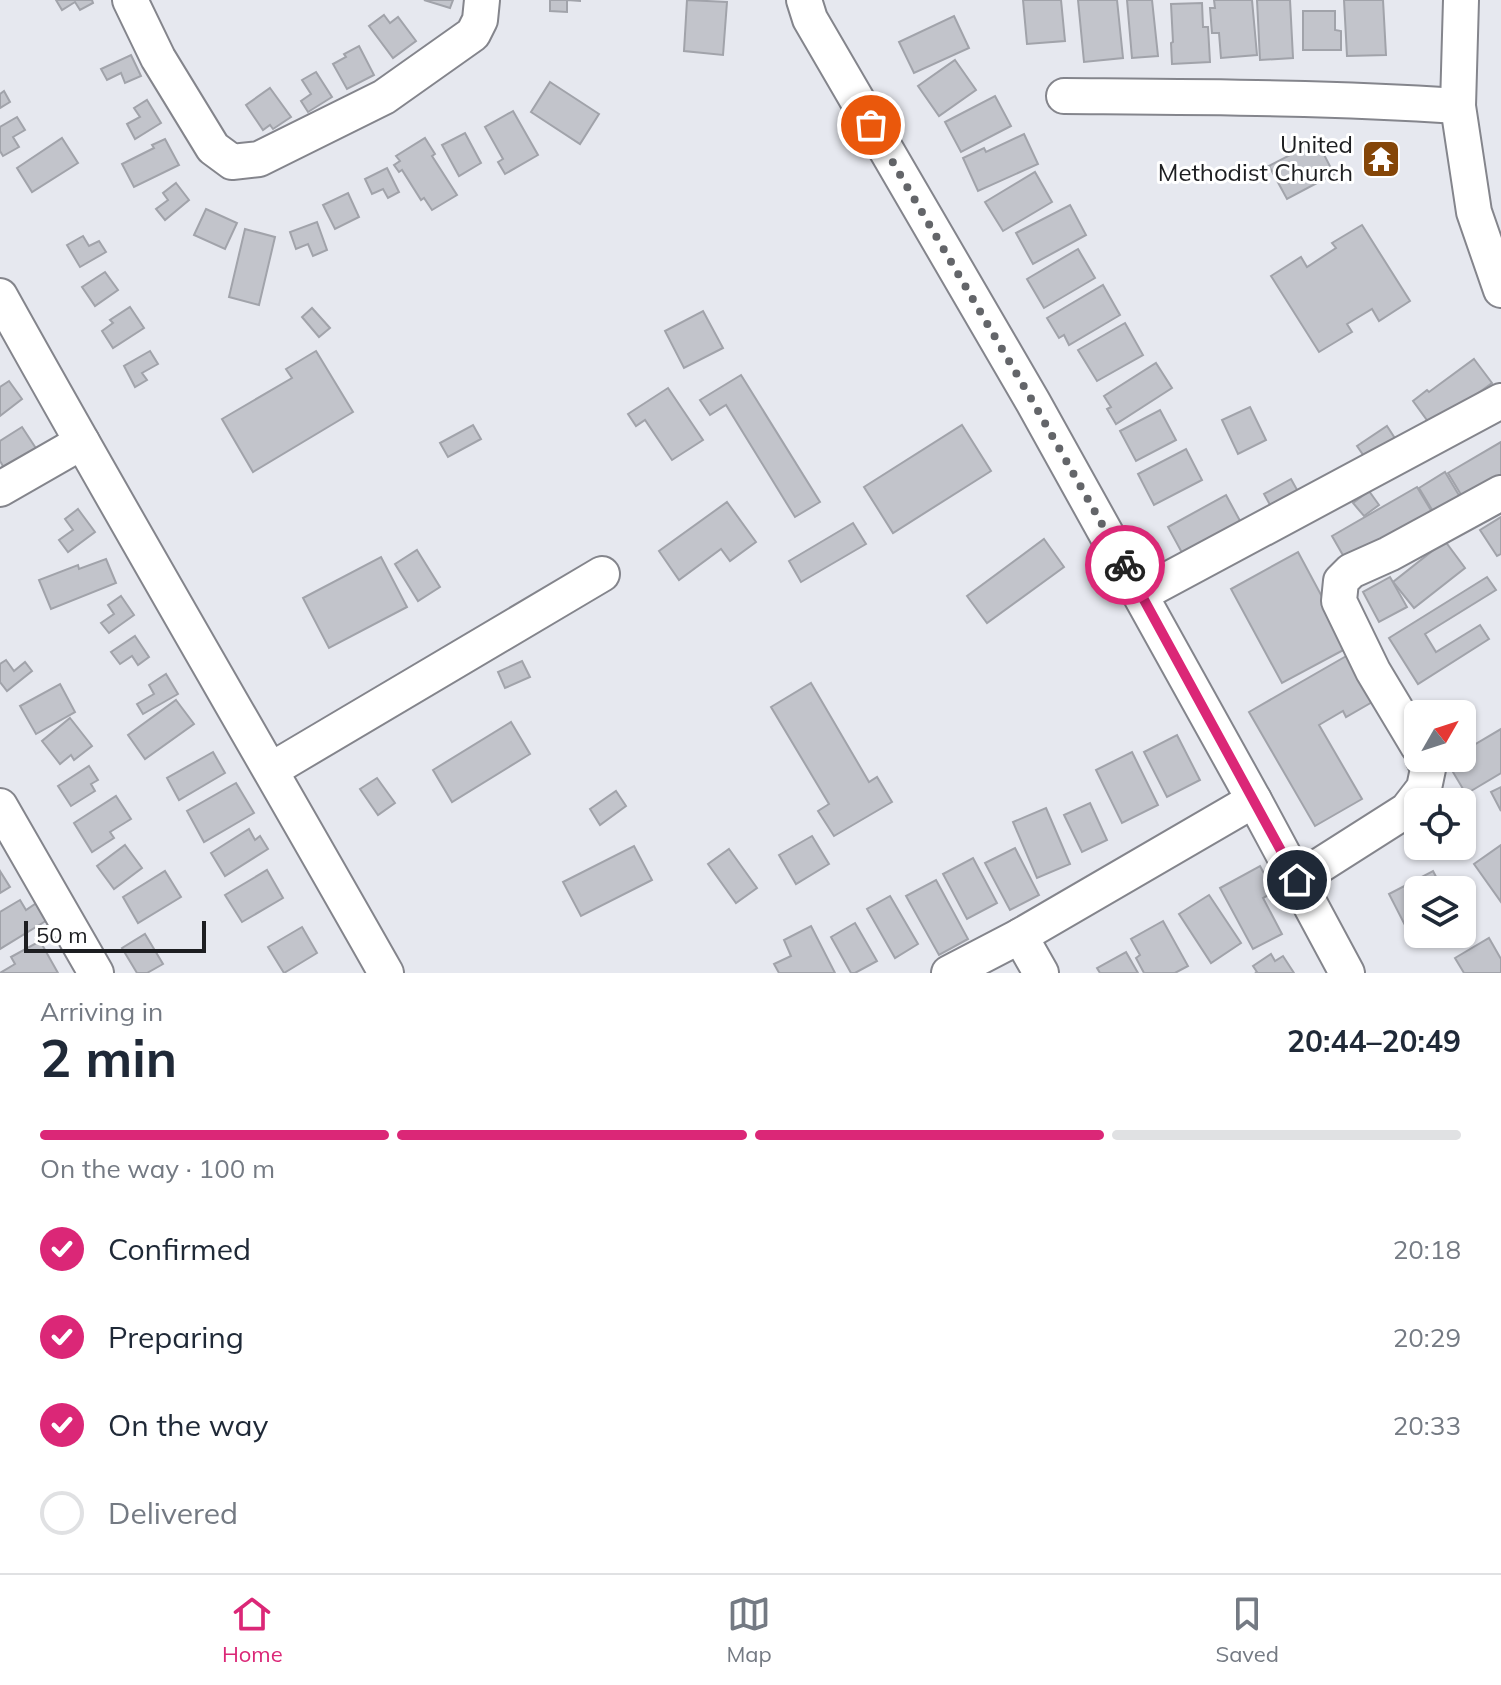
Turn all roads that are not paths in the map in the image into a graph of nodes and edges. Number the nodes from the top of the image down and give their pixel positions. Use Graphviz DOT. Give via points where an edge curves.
graph roads {
  1 [pos="130,0"];
  2 [pos="482,0"];
  3 [pos="804,0"];
  4 [pos="1461,0"];
  5 [pos="1064,96"];
  6 [pos="1458,106"];
  7 [pos="1501,290"];
  8 [pos="0,296"];
  9 [pos="1501,401"];
  10 [pos="82,442"];
  11 [pos="0,489"];
  12 [pos="1501,493"];
  13 [pos="602,574"];
  14 [pos="1141,594"];
  15 [pos="1404,723"];
  16 [pos="271,770"];
  17 [pos="1427,772"];
  18 [pos="1254,800"];
  19 [pos="0,806"];
  20 [pos="1297,880"];
  21 [pos="1020,936"];
  22 [pos="96,973"];
  23 [pos="386,973"];
  24 [pos="949,973"];
  25 [pos="1041,973"];
  26 [pos="1347,973"];
  1 -- 2 [label="street" via="213,148 232,162 259,159 384,97 473,34"];
  3 -- 14 [label="street" via="810,19"];
  4 -- 6 [label="street"];
  5 -- 6 [label="street" via="1289,97"];
  6 -- 7 [label="street" via="1474,212"];
  8 -- 10 [label="street"];
  9 -- 14 [label="street"];
  10 -- 11 [label="street"];
  10 -- 16 [label="street"];
  12 -- 15 [label="street" via="1341,581 1339,601"];
  13 -- 16 [label="street"];
  14 -- 18 [label="street"];
  16 -- 23 [label="street"];
  17 -- 20 [label="street" via="1424,788 1407,810"];
  18 -- 20 [label="street"];
  18 -- 21 [label="street"];
  19 -- 22 [label="street"];
  20 -- 26 [label="street"];
  21 -- 24 [label="street"];
  21 -- 25 [label="street"];
}
